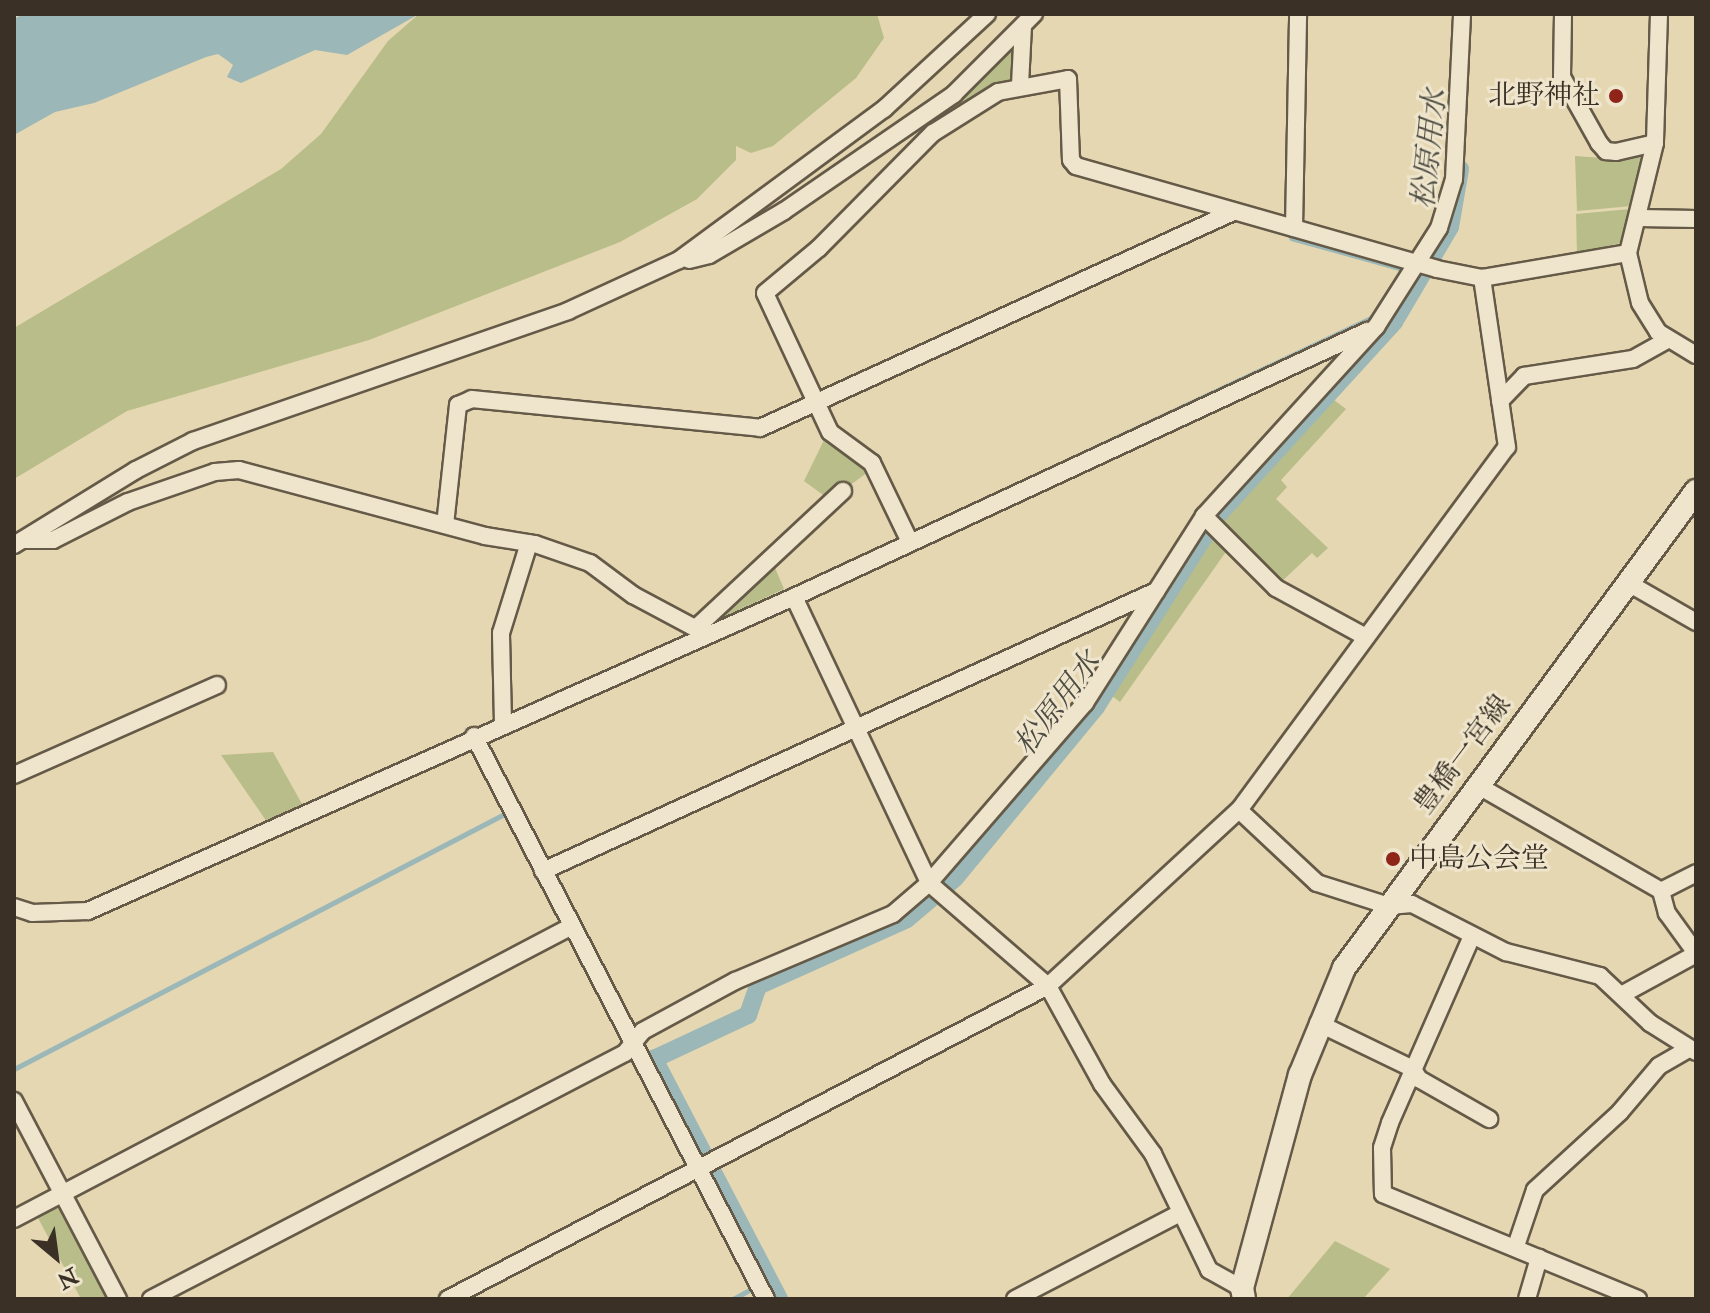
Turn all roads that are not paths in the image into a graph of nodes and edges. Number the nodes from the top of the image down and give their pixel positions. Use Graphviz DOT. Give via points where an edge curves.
graph roads {
  1 [pos="987,14"];
  2 [pos="1298,14"];
  3 [pos="1462,14"];
  4 [pos="1563,14"];
  5 [pos="1659,14"];
  6 [pos="1028,20"];
  7 [pos="1020,85"];
  8 [pos="1655,143"];
  9 [pos="1231,213"];
  10 [pos="1639,218"];
  11 [pos="1696,219"];
  12 [pos="1294,228"];
  13 [pos="1628,253"];
  14 [pos="679,260"];
  15 [pos="1427,265"];
  16 [pos="1482,278"];
  17 [pos="1376,327"];
  18 [pos="1666,341"];
  19 [pos="1696,355"];
  20 [pos="1500,401"];
  21 [pos="817,404"];
  22 [pos="843,491"];
  23 [pos="1696,491"];
  24 [pos="1204,516"];
  25 [pos="445,525"];
  26 [pos="18,542"];
  27 [pos="910,542"];
  28 [pos="529,543"];
  29 [pos="1630,584"];
  30 [pos="1156,591"];
  31 [pos="794,597"];
  32 [pos="1696,622"];
  33 [pos="702,632"];
  34 [pos="1364,636"];
  35 [pos="217,685"];
  36 [pos="503,723"];
  37 [pos="854,727"];
  38 [pos="474,736"];
  39 [pos="14,775"];
  40 [pos="1477,785"];
  41 [pos="1239,810"];
  42 [pos="543,871"];
  43 [pos="1696,873"];
  44 [pos="929,883"];
  45 [pos="1661,891"];
  46 [pos="1389,906"];
  47 [pos="14,907"];
  48 [pos="32,913"];
  49 [pos="14,922"];
  50 [pos="572,926"];
  51 [pos="1472,936"];
  52 [pos="1696,954"];
  53 [pos="1048,986"];
  54 [pos="1623,994"];
  55 [pos="1318,1023"];
  56 [pos="632,1041"];
  57 [pos="1693,1050"];
  58 [pos="1413,1069"];
  59 [pos="14,1101"];
  60 [pos="1489,1119"];
  61 [pos="698,1169"];
  62 [pos="63,1193"];
  63 [pos="1180,1213"];
  64 [pos="14,1219"];
  65 [pos="1516,1246"];
  66 [pos="1539,1258"];
  67 [pos="1243,1294"];
  68 [pos="118,1299"];
  69 [pos="151,1299"];
  70 [pos="448,1299"];
  71 [pos="766,1299"];
  72 [pos="1015,1299"];
  73 [pos="1527,1299"];
  74 [pos="1638,1299"];
  1 -- 14 [label="street" via="884,109"];
  2 -- 12 [label="street"];
  3 -- 15 [label="street" via="1452,188"];
  4 -- 8 [label="street" via="1562,77 1599,143 1616,152"];
  5 -- 8 [label="street"];
  6 -- 7 [label="street"];
  6 -- 14 [label="street" via="954,94 784,211 709,255"];
  7 -- 9 [label="street" via="1068,79 1071,160 1076,166"];
  7 -- 21 [label="street" via="979,100 933,133 819,248 765,293"];
  8 -- 10 [label="street"];
  9 -- 12 [label="street"];
  9 -- 21 [label="street"];
  10 -- 11 [label="street"];
  10 -- 13 [label="street"];
  12 -- 15 [label="street"];
  13 -- 16 [label="street"];
  13 -- 18 [label="street" via="1640,303"];
  14 -- 26 [label="street" via="568,311 193,441"];
  15 -- 16 [label="street"];
  15 -- 17 [label="street"];
  16 -- 20 [label="street"];
  17 -- 24 [label="street"];
  17 -- 27 [label="street"];
  18 -- 19 [label="street"];
  18 -- 20 [label="street" via="1633,359 1524,376"];
  20 -- 34 [label="street" via="1507,447"];
  21 -- 25 [label="street" via="760,428 472,399 458,405"];
  21 -- 27 [label="street" via="830,432 872,463"];
  22 -- 33 [label="street"];
  23 -- 29 [label="main road, 豊橋一宮線"];
  24 -- 30 [label="street"];
  24 -- 34 [label="street" via="1276,588"];
  25 -- 26 [label="street" via="228,469 128,502 53,540"];
  25 -- 28 [label="street"];
  27 -- 31 [label="street"];
  28 -- 33 [label="street" via="590,563 633,595"];
  28 -- 36 [label="street" via="501,633"];
  29 -- 32 [label="street"];
  29 -- 40 [label="main road, 豊橋一宮線"];
  30 -- 37 [label="street"];
  30 -- 44 [label="street" via="1085,703"];
  31 -- 33 [label="street"];
  31 -- 37 [label="street"];
  33 -- 36 [label="street"];
  34 -- 41 [label="street"];
  35 -- 39 [label="street"];
  36 -- 38 [label="street"];
  37 -- 42 [label="street"];
  37 -- 44 [label="street"];
  38 -- 42 [label="street"];
  38 -- 48 [label="street" via="88,911"];
  40 -- 45 [label="street"];
  40 -- 46 [label="main road, 豊橋一宮線"];
  41 -- 46 [label="street" via="1317,883"];
  41 -- 53 [label="street"];
  42 -- 50 [label="street"];
  43 -- 45 [label="street"];
  44 -- 53 [label="street"];
  44 -- 56 [label="street" via="893,914 735,981"];
  45 -- 52 [label="street" via="1667,913"];
  46 -- 51 [label="street" via="1412,904"];
  46 -- 55 [label="main road, 豊橋一宮線" via="1344,968"];
  47 -- 48 [label="street"];
  48 -- 49 [label="street"];
  50 -- 56 [label="street"];
  50 -- 62 [label="street"];
  51 -- 54 [label="street" via="1525,959 1600,976"];
  51 -- 58 [label="street"];
  52 -- 54 [label="street"];
  53 -- 61 [label="street"];
  53 -- 63 [label="street" via="1102,1084 1153,1154"];
  54 -- 57 [label="street" via="1650,1023"];
  55 -- 58 [label="street"];
  55 -- 67 [label="main road, 豊橋一宮線"];
  56 -- 61 [label="street"];
  56 -- 69 [label="street" via="625,1053"];
  57 -- 65 [label="street" via="1659,1066 1620,1112 1535,1190"];
  58 -- 60 [label="street" via="1419,1079"];
  58 -- 65 [label="street" via="1382,1148 1383,1194"];
  59 -- 62 [label="street"];
  61 -- 70 [label="street"];
  61 -- 71 [label="street"];
  62 -- 64 [label="street"];
  62 -- 68 [label="street"];
  63 -- 67 [label="street" via="1209,1270"];
  63 -- 72 [label="street"];
  65 -- 66 [label="street"];
  66 -- 73 [label="street"];
  66 -- 74 [label="street"];
}
